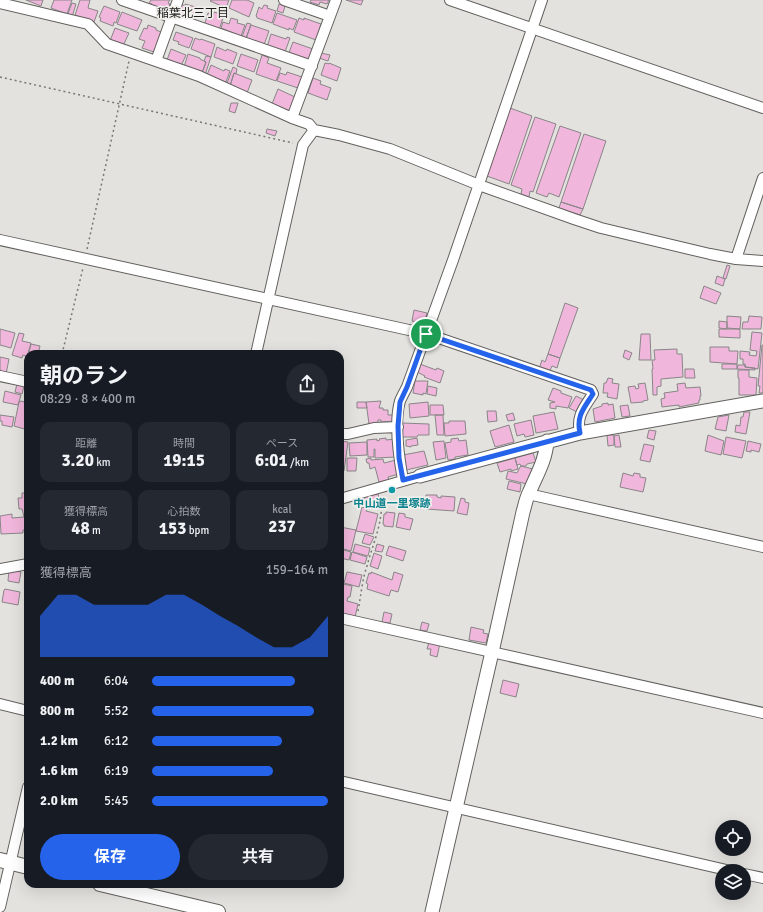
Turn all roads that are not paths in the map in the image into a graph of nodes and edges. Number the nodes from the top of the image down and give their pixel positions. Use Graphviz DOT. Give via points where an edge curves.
graph roads {
  1 [pos="122,0"];
  2 [pos="178,0"];
  3 [pos="284,0"];
  4 [pos="336,0"];
  5 [pos="450,0"];
  6 [pos="542,0"];
  7 [pos="0,3"];
  8 [pos="17,3"];
  9 [pos="330,16"];
  10 [pos="172,18"];
  11 [pos="532,29"];
  12 [pos="156,61"];
  13 [pos="312,66"];
  14 [pos="763,108"];
  15 [pos="292,118"];
  16 [pos="314,130"];
  17 [pos="763,178"];
  18 [pos="479,184"];
  19 [pos="0,240"];
  20 [pos="736,259"];
  21 [pos="763,261"];
  22 [pos="268,300"];
  23 [pos="426,334"];
  24 [pos="257,350"];
  25 [pos="0,377"];
  26 [pos="24,381"];
  27 [pos="763,400"];
  28 [pos="398,426"];
  29 [pos="580,433"];
  30 [pos="344,434"];
  31 [pos="547,441"];
  32 [pos="420,476"];
  33 [pos="403,480"];
  34 [pos="528,494"];
  35 [pos="344,498"];
  36 [pos="763,547"];
  37 [pos="24,565"];
  38 [pos="0,569"];
  39 [pos="344,619"];
  40 [pos="492,652"];
  41 [pos="0,704"];
  42 [pos="24,710"];
  43 [pos="763,714"];
  44 [pos="344,782"];
  45 [pos="24,800"];
  46 [pos="455,808"];
  47 [pos="5,862"];
  48 [pos="24,866"];
  49 [pos="715,867"];
  50 [pos="751,875"];
  51 [pos="763,878"];
  52 [pos="117,888"];
  53 [pos="0,907"];
  54 [pos="218,912"];
  55 [pos="432,912"];
  1 -- 10 [label="street"];
  2 -- 10 [label="street"];
  3 -- 9 [label="street"];
  4 -- 9 [label="street"];
  5 -- 11 [label="street"];
  6 -- 11 [label="street"];
  7 -- 8 [label="street"];
  8 -- 12 [label="street" via="88,24 107,44"];
  9 -- 13 [label="street"];
  10 -- 12 [label="street"];
  10 -- 13 [label="street"];
  11 -- 14 [label="street"];
  11 -- 18 [label="street"];
  12 -- 15 [label="street" via="199,76"];
  13 -- 15 [label="street"];
  15 -- 16 [label="street" via="309,124"];
  16 -- 18 [label="street" via="390,150"];
  16 -- 22 [label="street" via="302,145"];
  17 -- 20 [label="street"];
  18 -- 20 [label="street" via="601,228"];
  18 -- 23 [label="street"];
  19 -- 22 [label="street"];
  20 -- 21 [label="street"];
  22 -- 23 [label="street"];
  22 -- 24 [label="street"];
  23 -- 28 [label="street" via="400,402"];
  23 -- 29 [label="street" via="591,390 593,394 579,416"];
  25 -- 26 [label="street"];
  27 -- 29 [label="street"];
  28 -- 30 [label="street"];
  28 -- 33 [label="street"];
  29 -- 31 [label="street"];
  31 -- 32 [label="street"];
  31 -- 34 [label="street" via="546,452 536,480"];
  32 -- 33 [label="street"];
  33 -- 35 [label="street"];
  34 -- 36 [label="street"];
  34 -- 40 [label="street"];
  37 -- 38 [label="street"];
  39 -- 40 [label="street"];
  40 -- 43 [label="street"];
  40 -- 46 [label="street"];
  41 -- 42 [label="street"];
  44 -- 46 [label="street"];
  45 -- 47 [label="street"];
  46 -- 49 [label="street"];
  46 -- 55 [label="street"];
  47 -- 48 [label="main road"];
  47 -- 53 [label="street"];
  50 -- 51 [label="street"];
  52 -- 54 [label="main road"];
}
